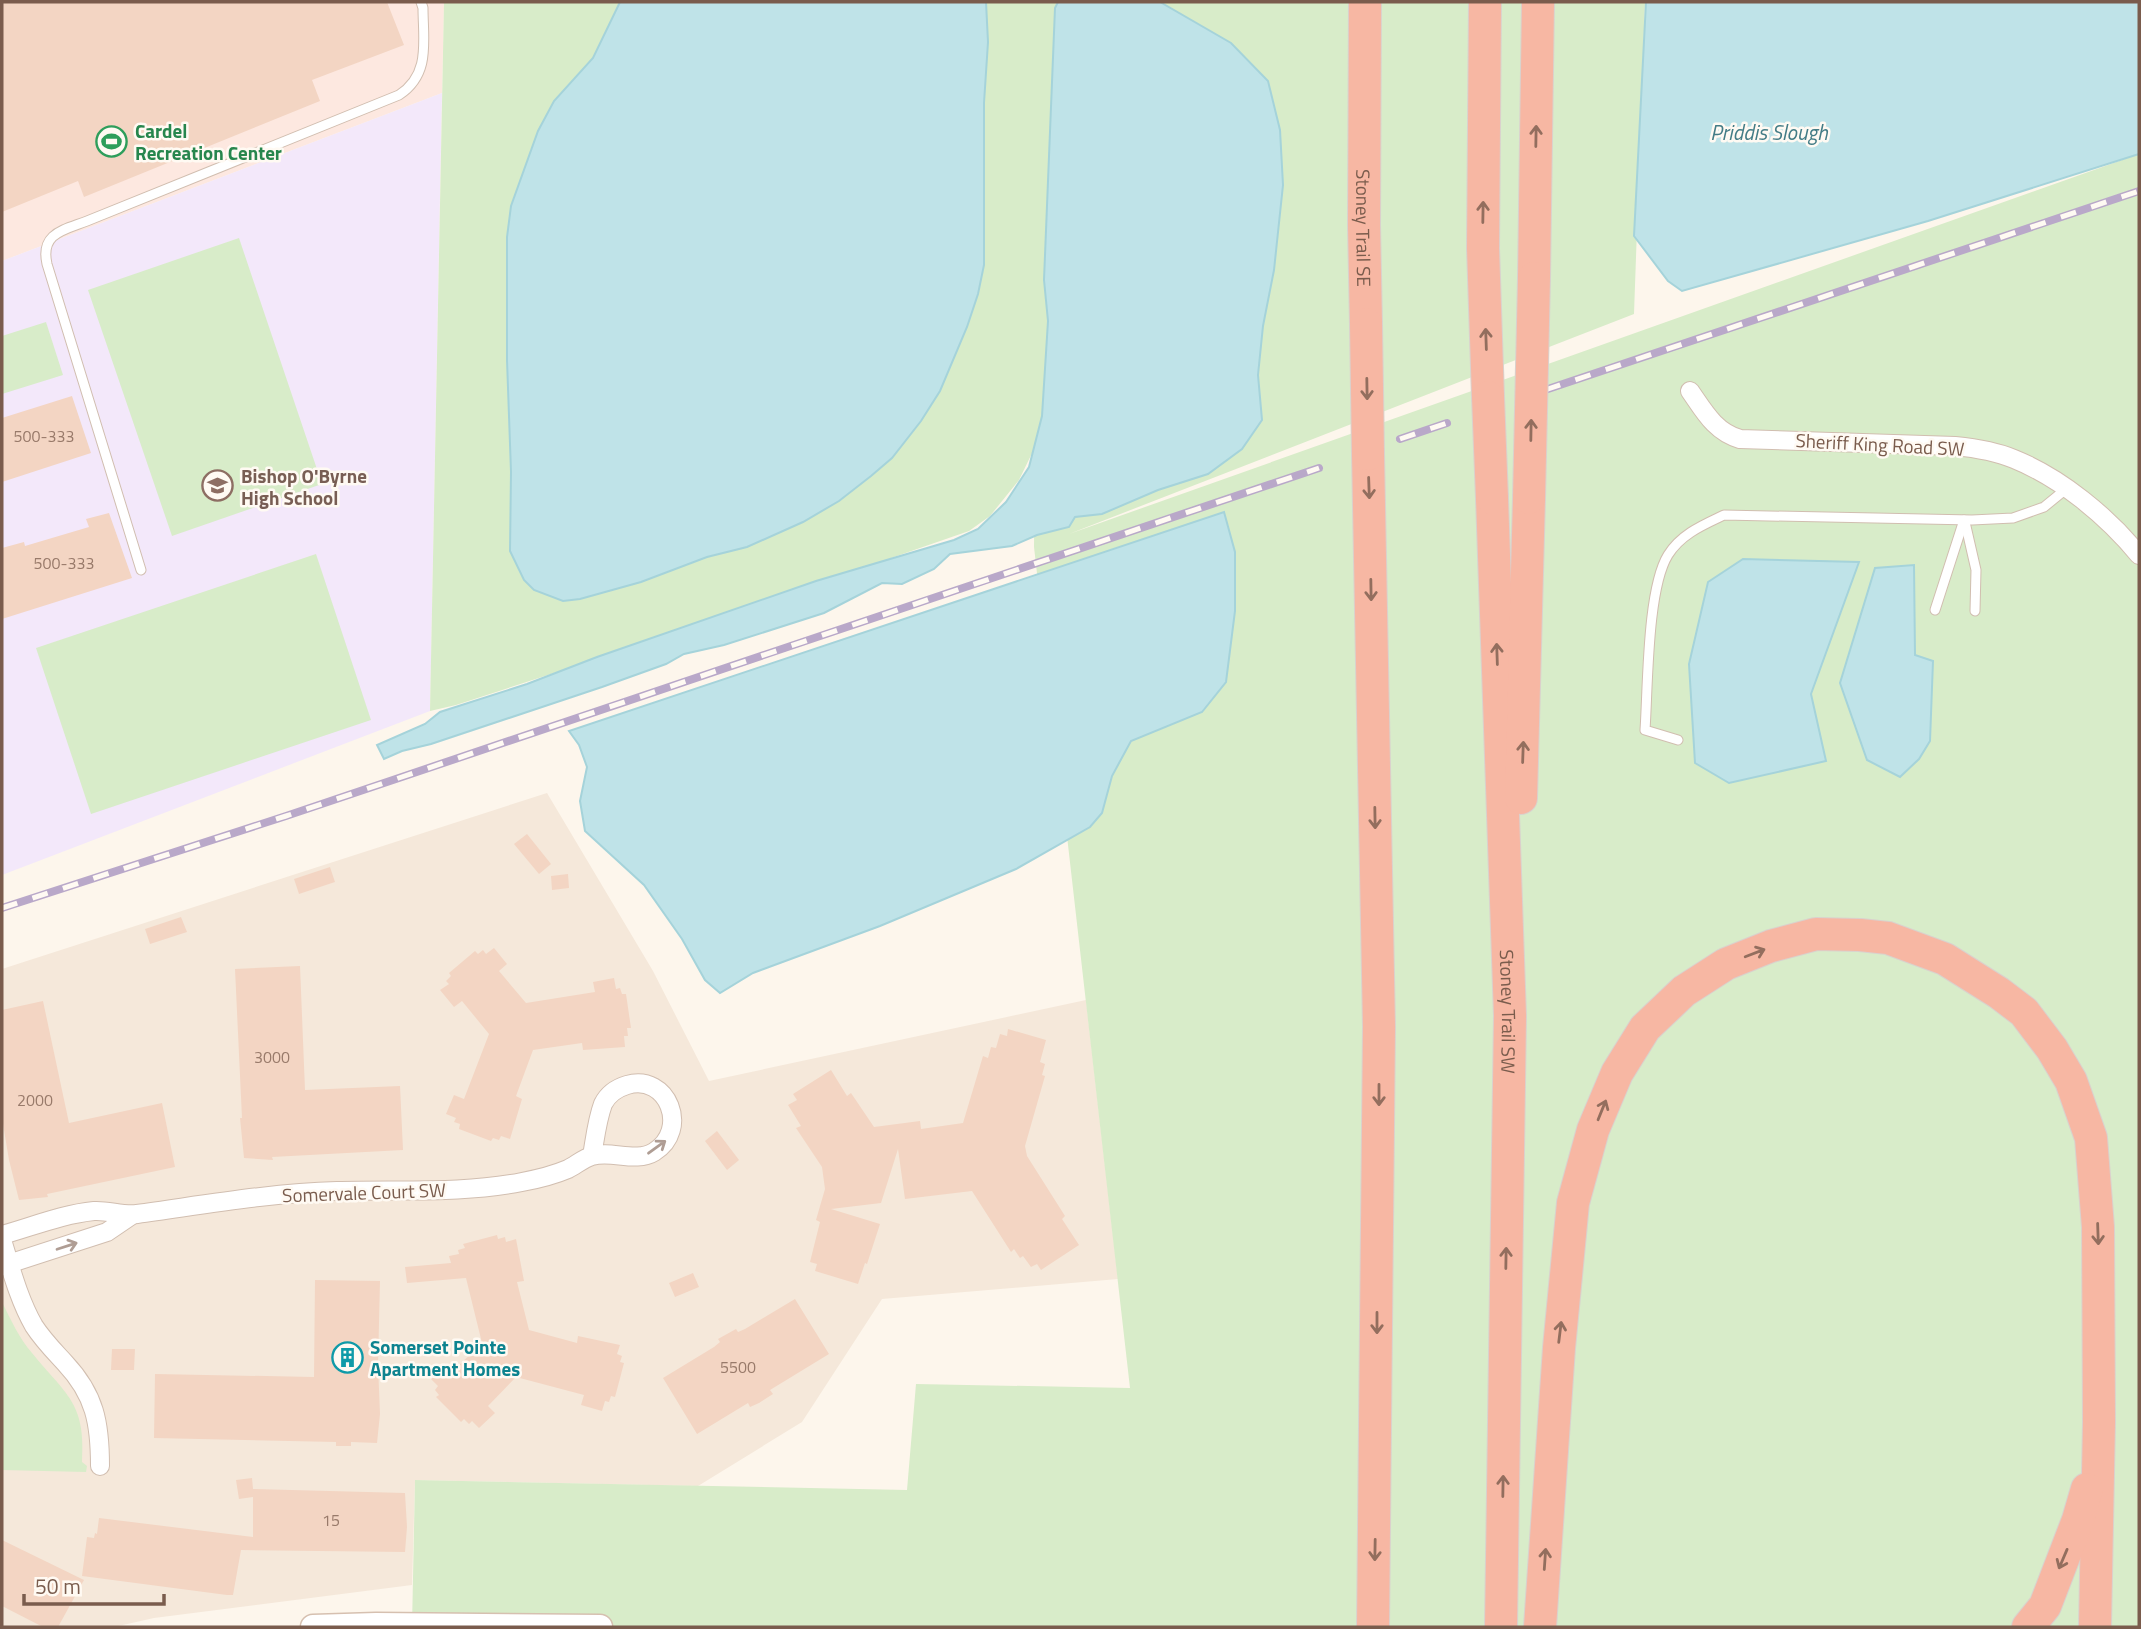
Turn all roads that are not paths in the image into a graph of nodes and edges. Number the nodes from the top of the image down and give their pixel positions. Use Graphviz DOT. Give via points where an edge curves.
graph roads {
  1 [pos="421,2"];
  2 [pos="1345,2"];
  3 [pos="1365,2"];
  4 [pos="1485,2"];
  5 [pos="1538,2"];
  6 [pos="1364,225"];
  7 [pos="1690,391"];
  8 [pos="2066,489"];
  9 [pos="1964,520"];
  10 [pos="2139,555"];
  11 [pos="141,570"];
  12 [pos="1936,610"];
  13 [pos="1975,611"];
  14 [pos="1678,740"];
  15 [pos="1510,1016"];
  16 [pos="592,1156"];
  17 [pos="132,1215"];
  18 [pos="2,1238"];
  19 [pos="6,1265"];
  20 [pos="2099,1422"];
  21 [pos="100,1466"];
  22 [pos="313,1627"];
  23 [pos="600,1627"];
  24 [pos="1373,1627"];
  25 [pos="1501,1627"];
  26 [pos="1540,1627"];
  27 [pos="2028,1627"];
  28 [pos="2095,1627"];
  1 -- 11 [label="lane" via="422,63 408,89 55,234 45,248"];
  2 -- 6 [label="highway"];
  3 -- 6 [label="highway, Stoney Trail SE"];
  15 -- 4 [label="highway, Stoney Trail SW, one-way, bridge" via="1484,281"];
  15 -- 5 [label="highway, one-way, bridge" via="1526,690"];
  6 -- 24 [label="highway, Stoney Trail SE, one-way, bridge" via="1379,1027"];
  7 -- 8 [label="street, Sheriff King Road SW" via="1717,427 1740,439 1972,448 2013,458"];
  8 -- 9 [label="lane" via="2044,507 2013,518"];
  8 -- 10 [label="street, Sheriff King Road SW" via="2123,535"];
  9 -- 12 [label="lane"];
  9 -- 13 [label="lane" via="1976,570"];
  9 -- 14 [label="lane" via="1724,515 1690,531 1668,555 1654,592 1645,730"];
  25 -- 15 [label="highway, Stoney Trail SW, one-way"];
  16 -- 16 [label="street, Somervale Court SW, one-way" via="653,1153 673,1126 667,1099 639,1083 613,1092 604,1104"];
  16 -- 17 [label="street, Somervale Court SW" via="558,1173 504,1185 310,1192"];
  17 -- 18 [label="street, Somervale Court SW" via="95,1211"];
  19 -- 17 [label="street, Somervale Court SW, one-way" via="107,1232"];
  18 -- 19 [label="street"];
  19 -- 21 [label="street" via="43,1340 76,1376 94,1405"];
  26 -- 20 [label="highway, one-way" via="1573,1203 1593,1130 1617,1073 1645,1028 1684,991 1726,964 1771,946 1816,934 1888,938 1954,965 1999,993 2024,1012 2042,1035 2071,1081 2091,1138 2098,1227"];
  20 -- 27 [label="highway, one-way" via="2078,1520 2045,1606"];
  20 -- 28 [label="highway"];
  22 -- 23 [label="main road"];
}
